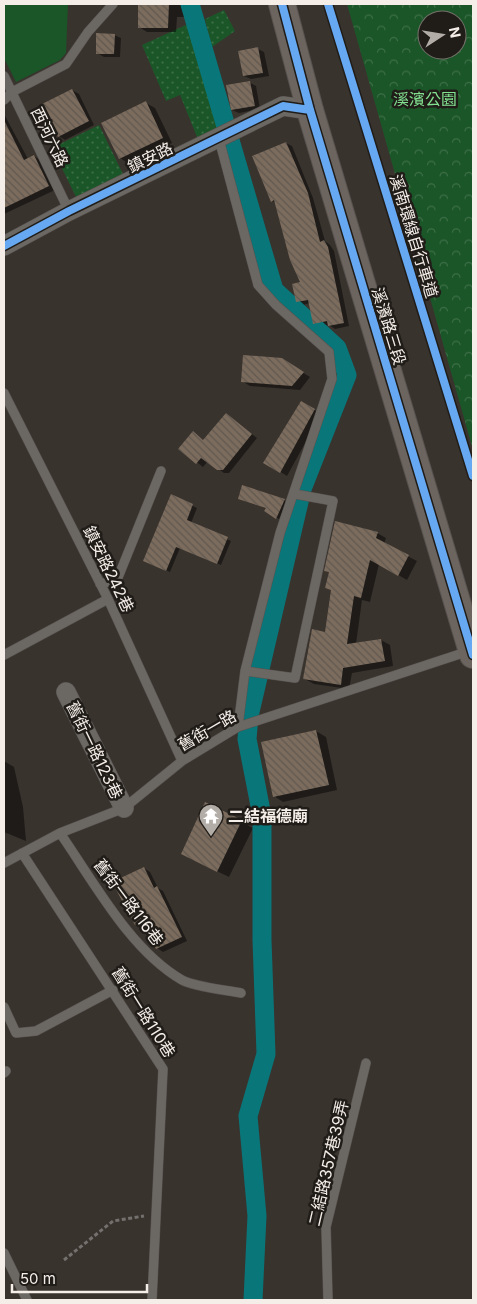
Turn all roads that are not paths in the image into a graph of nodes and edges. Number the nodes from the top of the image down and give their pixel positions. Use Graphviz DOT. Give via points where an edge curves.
graph roads {
  1 [pos="113,4"];
  2 [pos="282,4"];
  3 [pos="4,76"];
  4 [pos="12,92"];
  5 [pos="4,100"];
  6 [pos="310,110"];
  7 [pos="219,139"];
  8 [pos="69,211"];
  9 [pos="4,246"];
  10 [pos="4,393"];
  11 [pos="161,471"];
  12 [pos="295,494"];
  13 [pos="100,584"];
  14 [pos="108,599"];
  15 [pos="472,653"];
  16 [pos="4,655"];
  17 [pos="245,671"];
  18 [pos="66,692"];
  19 [pos="238,727"];
  20 [pos="182,761"];
  21 [pos="124,808"];
  22 [pos="60,833"];
  23 [pos="22,853"];
  24 [pos="4,863"];
  25 [pos="113,990"];
  26 [pos="242,993"];
  27 [pos="4,1007"];
  28 [pos="366,1063"];
  29 [pos="4,1253"];
  30 [pos="27,1300"];
  31 [pos="152,1300"];
  32 [pos="328,1300"];
  1 -- 4 [label="lane" via="66,64"];
  2 -- 6 [label="street, 溪濱路三段"];
  3 -- 4 [label="lane, 西河六路"];
  4 -- 5 [label="lane"];
  4 -- 8 [label="lane, 西河六路"];
  6 -- 7 [label="street, 鎮安路" via="283,106"];
  6 -- 15 [label="street, 溪濱路三段"];
  7 -- 8 [label="street, 鎮安路"];
  7 -- 12 [label="lane" via="258,285 329,352 332,379"];
  8 -- 9 [label="street, 鎮安路"];
  10 -- 13 [label="lane, 鎮安路242巷"];
  11 -- 13 [label="lane" via="117,580"];
  12 -- 17 [label="lane" via="280,533"];
  12 -- 17 [label="lane" via="333,501 295,678"];
  13 -- 14 [label="lane, 鎮安路242巷"];
  14 -- 16 [label="lane"];
  14 -- 20 [label="lane, 鎮安路242巷"];
  15 -- 19 [label="lane, 舊街一路"];
  17 -- 19 [label="lane"];
  18 -- 21 [label="street, 舊街一路123巷"];
  19 -- 20 [label="lane, 舊街一路"];
  20 -- 21 [label="lane, 舊街一路"];
  21 -- 22 [label="lane, 舊街一路"];
  22 -- 23 [label="lane, 舊街一路"];
  22 -- 26 [label="lane, 舊街一路116巷" via="124,926 157,962 183,981"];
  23 -- 24 [label="lane, 舊街一路"];
  23 -- 25 [label="lane, 舊街一路110巷"];
  25 -- 27 [label="lane" via="36,1031 16,1033"];
  25 -- 31 [label="lane, 舊街一路110巷" via="164,1069"];
  28 -- 32 [label="lane, 二結路357巷39弄" via="326,1227"];
  29 -- 30 [label="lane"];
}
